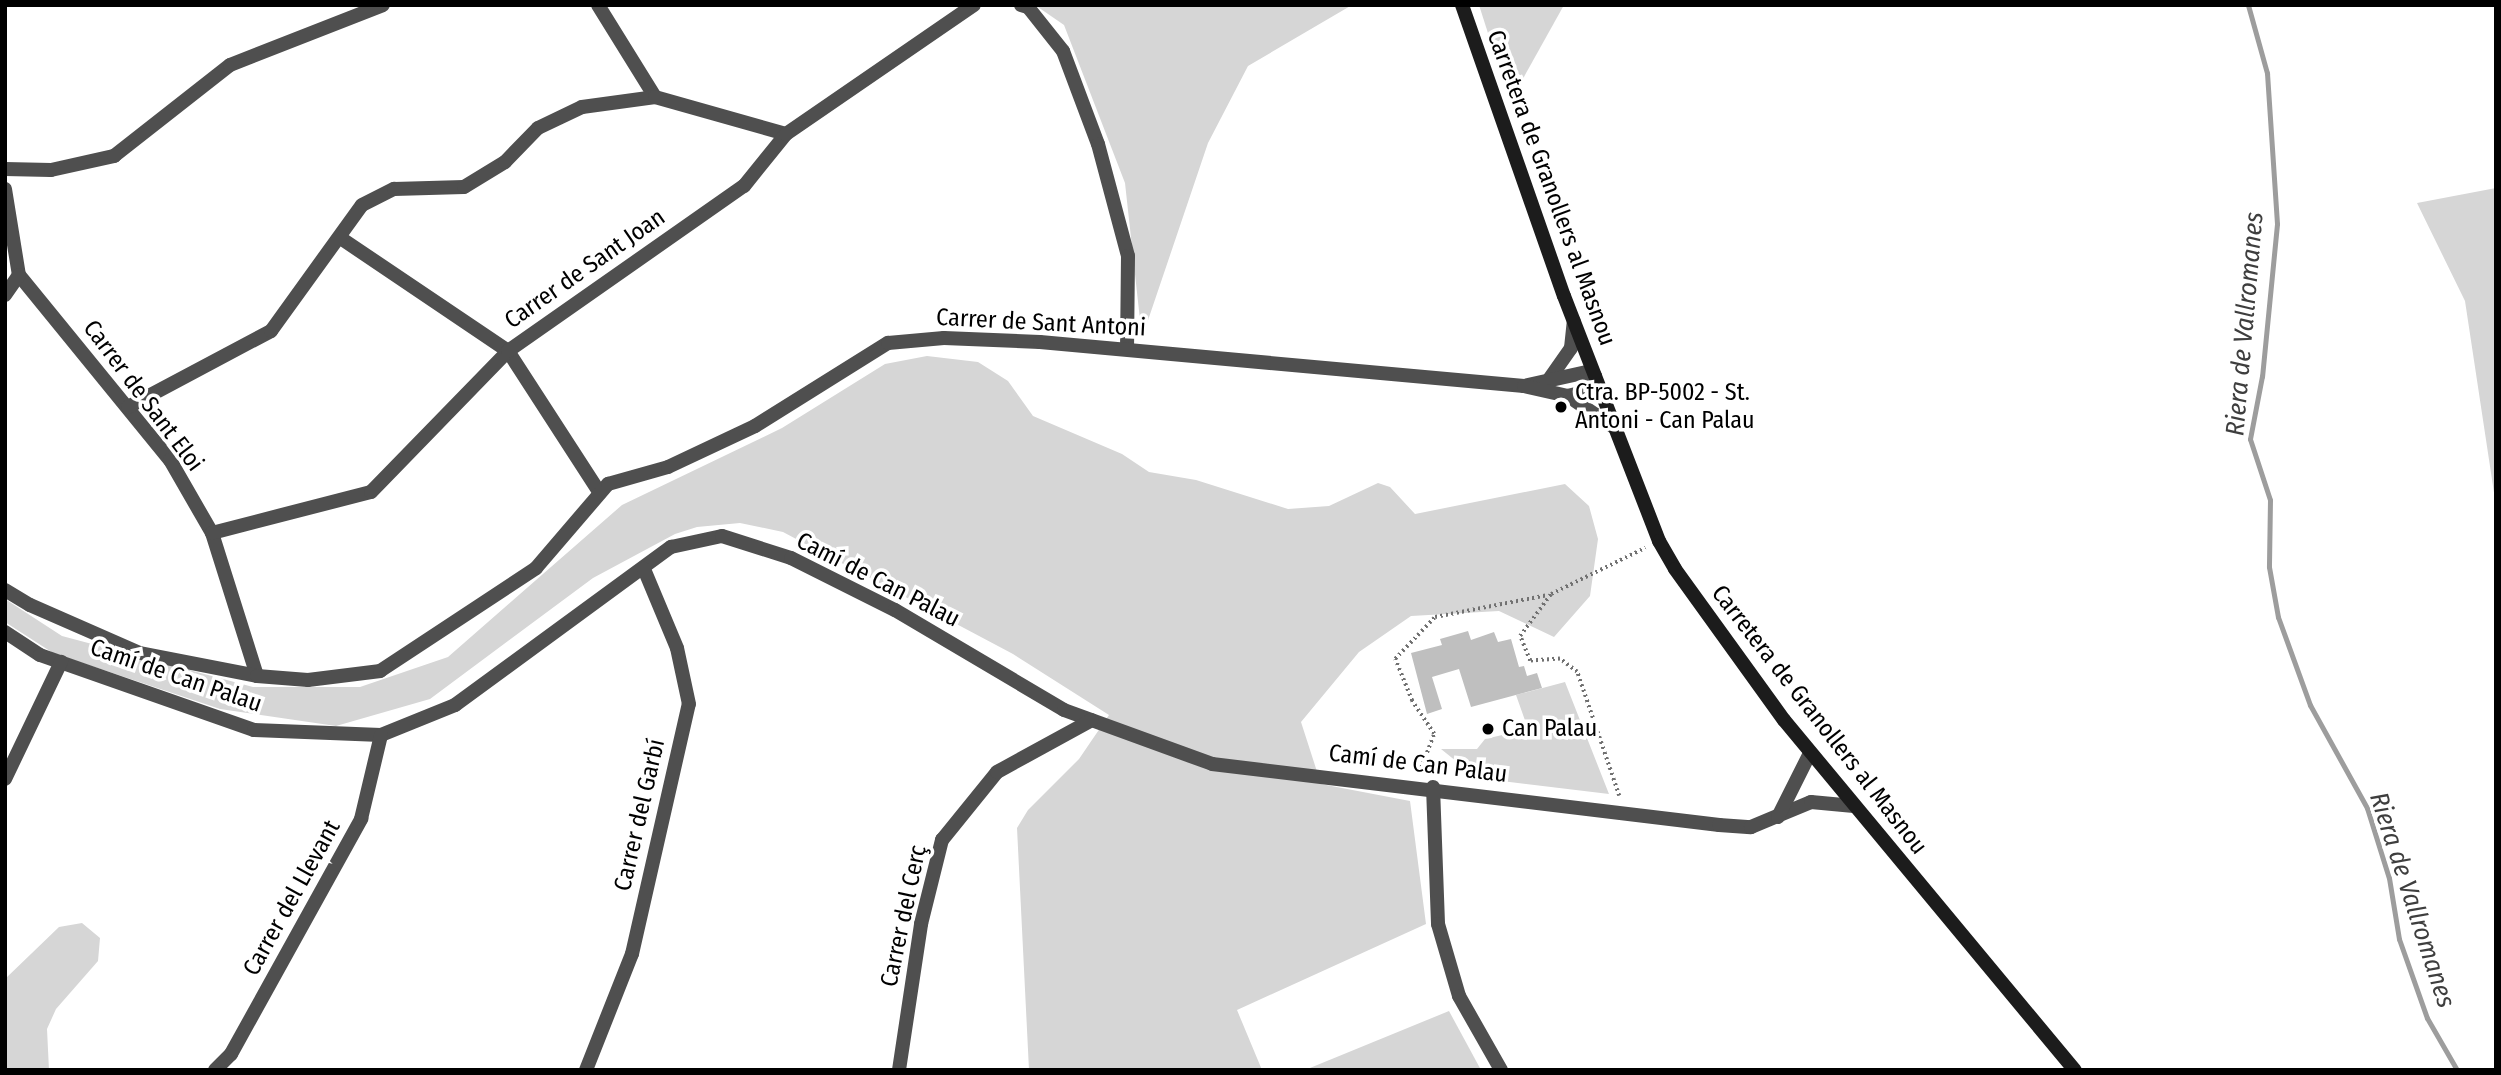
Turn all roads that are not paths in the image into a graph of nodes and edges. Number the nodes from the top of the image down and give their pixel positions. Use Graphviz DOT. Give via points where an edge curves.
graph roads {
  1 [pos="383,5"];
  2 [pos="598,5"];
  3 [pos="974,5"];
  4 [pos="1021,5"];
  5 [pos="1462,5"];
  6 [pos="655,97"];
  7 [pos="786,134"];
  8 [pos="5,169"];
  9 [pos="5,189"];
  10 [pos="342,239"];
  11 [pos="19,275"];
  12 [pos="5,295"];
  13 [pos="1574,321"];
  14 [pos="1127,349"];
  15 [pos="508,351"];
  16 [pos="1594,376"];
  17 [pos="1550,378"];
  18 [pos="1524,386"];
  19 [pos="1568,396"];
  20 [pos="128,407"];
  21 [pos="1615,428"];
  22 [pos="600,493"];
  23 [pos="212,533"];
  24 [pos="644,569"];
  25 [pos="5,590"];
  26 [pos="5,632"];
  27 [pos="61,662"];
  28 [pos="257,676"];
  29 [pos="1093,720"];
  30 [pos="381,736"];
  31 [pos="1810,753"];
  32 [pos="5,779"];
  33 [pos="1433,788"];
  34 [pos="1854,806"];
  35 [pos="1778,817"];
  36 [pos="215,1070"];
  37 [pos="586,1070"];
  38 [pos="899,1070"];
  39 [pos="1501,1070"];
  40 [pos="2075,1070"];
  1 -- 8 [label="street" via="230,65 114,156 51,170"];
  2 -- 6 [label="street"];
  3 -- 7 [label="street, Carrer de Sant Joan"];
  4 -- 14 [label="street" via="1028,7 1063,51 1098,144 1128,256"];
  5 -- 13 [label="main road, Carretera de Granollers al Masnou"];
  6 -- 7 [label="street"];
  6 -- 10 [label="street" via="582,107 538,128 505,162 464,187 394,189 362,205"];
  7 -- 15 [label="street, Carrer de Sant Joan" via="744,186"];
  9 -- 11 [label="street"];
  10 -- 15 [label="street"];
  10 -- 20 [label="street" via="271,331"];
  11 -- 12 [label="street"];
  11 -- 20 [label="street, Carrer de Sant Eloi"];
  13 -- 16 [label="main road, Carretera de Granollers al Masnou"];
  13 -- 17 [label="street" via="1571,348"];
  14 -- 18 [label="street, Carrer de Sant Antoni"];
  14 -- 22 [label="street, Carrer de Sant Antoni" via="944,338 888,344 755,426 668,467 608,484"];
  15 -- 22 [label="street"];
  15 -- 23 [label="street, Carrer de Sant Joan" via="418,449 371,492"];
  16 -- 17 [label="street, Carrer de Sant Antoni" via="1587,372"];
  16 -- 19 [label="street" via="1580,393"];
  16 -- 21 [label="main road, Carretera de Granollers al Masnou"];
  17 -- 18 [label="street, Carrer de Sant Antoni"];
  18 -- 19 [label="street, Carrer de Sant Antoni"];
  19 -- 21 [label="street, Carrer de Sant Antoni"];
  20 -- 23 [label="street, Carrer de Sant Eloi" via="170,460"];
  21 -- 31 [label="main road, Carretera de Granollers al Masnou" via="1659,541 1692,596"];
  22 -- 28 [label="street, Carrer de Sant Antoni" via="536,568 380,671 308,680"];
  23 -- 28 [label="street, Carrer de Sant Eloi"];
  24 -- 29 [label="street, Camí de Can Palau" via="671,547 722,536 790,558 895,610 1064,710"];
  24 -- 30 [label="street, Camí de Can Palau" via="455,705"];
  24 -- 37 [label="street, Carrer del Garbí" via="677,648 689,704 632,954"];
  25 -- 28 [label="street, Carrer de Sant Antoni" via="30,606 140,653"];
  26 -- 27 [label="street, Camí de Can Palau" via="40,655"];
  27 -- 30 [label="street, Camí de Can Palau" via="254,730"];
  27 -- 32 [label="street"];
  29 -- 33 [label="street, Camí de Can Palau" via="1212,764"];
  29 -- 38 [label="street, Carrer del Cerç" via="997,772 942,840 921,924"];
  30 -- 36 [label="street, Carrer del Llevant" via="361,819 238,1042"];
  31 -- 34 [label="main road, Carretera de Granollers al Masnou"];
  31 -- 35 [label="street"];
  33 -- 35 [label="street, Camí de Can Palau" via="1751,827"];
  33 -- 39 [label="street" via="1438,924 1459,996"];
  34 -- 35 [label="street, Camí de Can Palau" via="1811,803"];
  34 -- 40 [label="main road, Carretera de Granollers al Masnou"];
}
